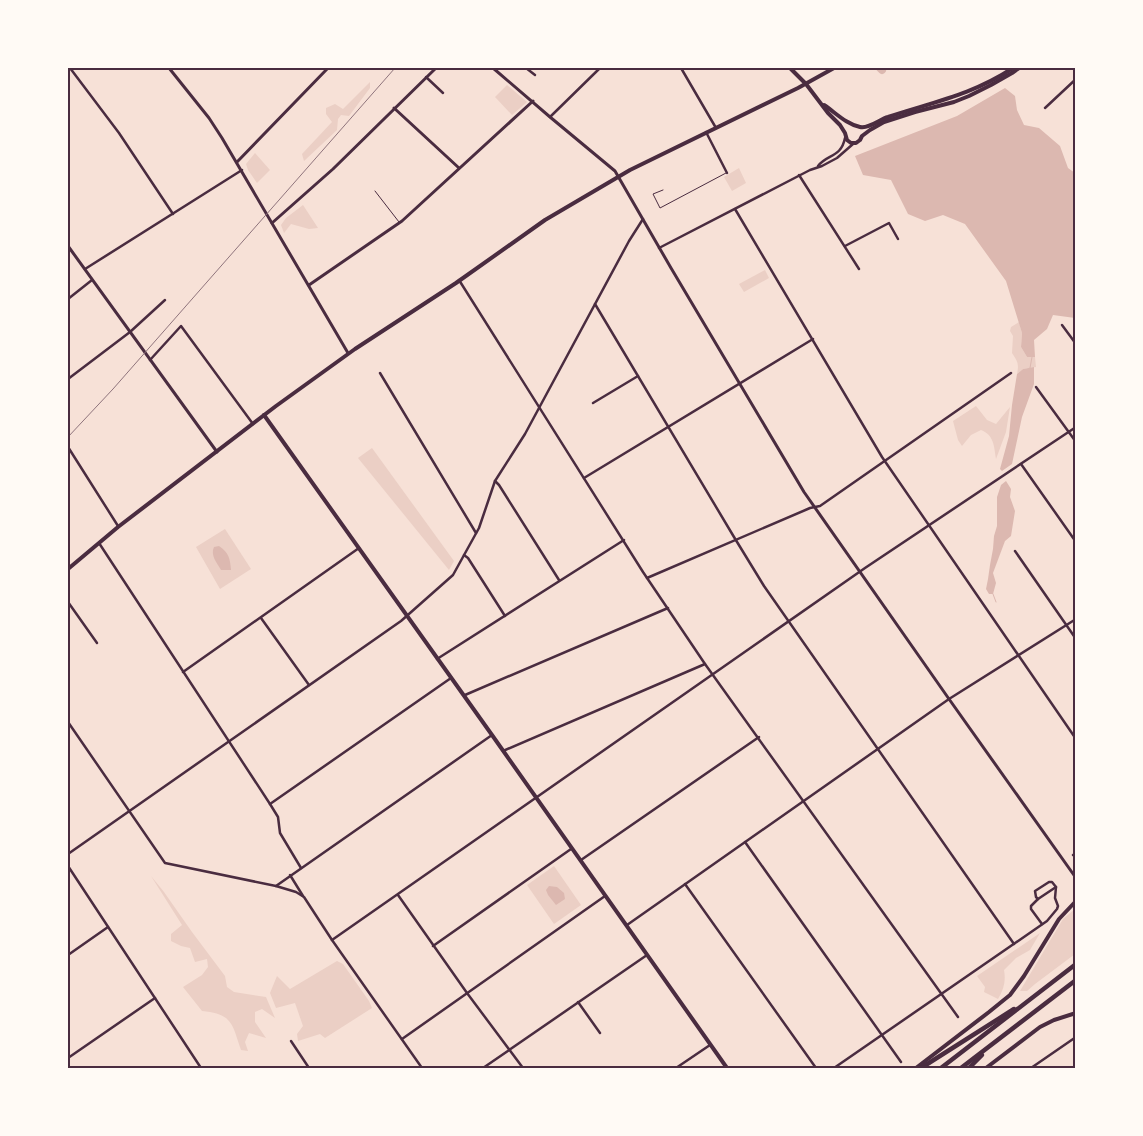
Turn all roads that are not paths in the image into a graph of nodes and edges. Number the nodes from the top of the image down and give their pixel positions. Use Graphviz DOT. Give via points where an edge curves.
graph roads {
  1 [pos="70,68"];
  2 [pos="169,68"];
  3 [pos="328,68"];
  4 [pos="436,68"];
  5 [pos="493,68"];
  6 [pos="526,68"];
  7 [pos="600,68"];
  8 [pos="681,68"];
  9 [pos="790,68"];
  10 [pos="834,68"];
  11 [pos="1013,68"];
  12 [pos="1019,68"];
  13 [pos="535,75"];
  14 [pos="426,77"];
  15 [pos="1076,79"];
  16 [pos="806,84"];
  17 [pos="442,93"];
  18 [pos="533,101"];
  19 [pos="822,104"];
  20 [pos="394,108"];
  21 [pos="1045,108"];
  22 [pos="550,117"];
  23 [pos="852,125"];
  24 [pos="859,127"];
  25 [pos="716,128"];
  26 [pos="706,132"];
  27 [pos="845,135"];
  28 [pos="862,136"];
  29 [pos="853,143"];
  30 [pos="237,162"];
  31 [pos="818,166"];
  32 [pos="459,168"];
  33 [pos="242,170"];
  34 [pos="727,173"];
  35 [pos="619,176"];
  36 [pos="799,176"];
  37 [pos="663,190"];
  38 [pos="375,191"];
  39 [pos="735,209"];
  40 [pos="173,214"];
  41 [pos="643,219"];
  42 [pos="272,222"];
  43 [pos="399,223"];
  44 [pos="898,239"];
  45 [pos="68,246"];
  46 [pos="845,246"];
  47 [pos="659,248"];
  48 [pos="85,269"];
  49 [pos="859,269"];
  50 [pos="92,280"];
  51 [pos="459,280"];
  52 [pos="309,285"];
  53 [pos="68,299"];
  54 [pos="165,300"];
  55 [pos="595,304"];
  56 [pos="1062,325"];
  57 [pos="130,332"];
  58 [pos="812,339"];
  59 [pos="1076,344"];
  60 [pos="348,354"];
  61 [pos="150,360"];
  62 [pos="1011,373"];
  63 [pos="380,374"];
  64 [pos="638,376"];
  65 [pos="68,379"];
  66 [pos="740,384"];
  67 [pos="1036,387"];
  68 [pos="593,403"];
  69 [pos="539,408"];
  70 [pos="264,415"];
  71 [pos="253,424"];
  72 [pos="668,427"];
  73 [pos="1076,427"];
  74 [pos="1068,432"];
  75 [pos="1076,442"];
  76 [pos="68,448"];
  77 [pos="216,452"];
  78 [pos="884,461"];
  79 [pos="1020,464"];
  80 [pos="584,478"];
  81 [pos="495,481"];
  82 [pos="816,507"];
  83 [pos="929,525"];
  84 [pos="118,527"];
  85 [pos="476,533"];
  86 [pos="624,540"];
  87 [pos="735,540"];
  88 [pos="1076,542"];
  89 [pos="99,544"];
  90 [pos="359,548"];
  91 [pos="1015,551"];
  92 [pos="464,555"];
  93 [pos="68,569"];
  94 [pos="861,572"];
  95 [pos="647,578"];
  96 [pos="559,580"];
  97 [pos="68,602"];
  98 [pos="668,608"];
  99 [pos="407,616"];
  100 [pos="504,616"];
  101 [pos="261,618"];
  102 [pos="1076,620"];
  103 [pos="788,621"];
  104 [pos="1066,625"];
  105 [pos="1076,639"];
  106 [pos="97,643"];
  107 [pos="1018,655"];
  108 [pos="437,659"];
  109 [pos="706,664"];
  110 [pos="184,672"];
  111 [pos="713,674"];
  112 [pos="451,678"];
  113 [pos="309,685"];
  114 [pos="464,696"];
  115 [pos="949,699"];
  116 [pos="68,722"];
  117 [pos="492,735"];
  118 [pos="758,737"];
  119 [pos="1076,739"];
  120 [pos="228,741"];
  121 [pos="877,750"];
  122 [pos="503,751"];
  123 [pos="536,798"];
  124 [pos="804,801"];
  125 [pos="270,804"];
  126 [pos="129,811"];
  127 [pos="745,842"];
  128 [pos="571,849"];
  129 [pos="68,854"];
  130 [pos="580,861"];
  131 [pos="68,866"];
  132 [pos="301,868"];
  133 [pos="290,876"];
  134 [pos="1076,878"];
  135 [pos="685,884"];
  136 [pos="276,886"];
  137 [pos="1056,887"];
  138 [pos="398,895"];
  139 [pos="605,896"];
  140 [pos="304,898"];
  141 [pos="1038,899"];
  142 [pos="1076,901"];
  143 [pos="1042,924"];
  144 [pos="626,926"];
  145 [pos="108,927"];
  146 [pos="332,940"];
  147 [pos="1014,944"];
  148 [pos="433,946"];
  149 [pos="68,955"];
  150 [pos="647,955"];
  151 [pos="1076,964"];
  152 [pos="1076,980"];
  153 [pos="467,993"];
  154 [pos="942,994"];
  155 [pos="1034,996"];
  156 [pos="155,998"];
  157 [pos="578,1002"];
  158 [pos="1076,1013"];
  159 [pos="958,1017"];
  160 [pos="600,1033"];
  161 [pos="882,1035"];
  162 [pos="1076,1037"];
  163 [pos="401,1040"];
  164 [pos="291,1041"];
  165 [pos="995,1042"];
  166 [pos="710,1045"];
  167 [pos="509,1050"];
  168 [pos="68,1058"];
  169 [pos="901,1062"];
  170 [pos="992,1067"];
  171 [pos="201,1068"];
  172 [pos="309,1068"];
  173 [pos="422,1068"];
  174 [pos="483,1068"];
  175 [pos="523,1068"];
  176 [pos="676,1068"];
  177 [pos="727,1068"];
  178 [pos="816,1068"];
  179 [pos="834,1068"];
  180 [pos="916,1068"];
  181 [pos="921,1068"];
  182 [pos="941,1068"];
  183 [pos="961,1068"];
  184 [pos="969,1068"];
  185 [pos="986,1068"];
  186 [pos="1031,1068"];
  1 -- 40 [label="street"];
  2 -- 30 [label="street" via="209,118"];
  3 -- 30 [label="street"];
  4 -- 14 [label="street"];
  5 -- 18 [label="street"];
  6 -- 13 [label="street"];
  7 -- 22 [label="street"];
  8 -- 25 [label="street"];
  9 -- 16 [label="main road"];
  10 -- 16 [label="main road"];
  11 -- 24 [label="main road" via="964,93"];
  12 -- 28 [label="main road" via="979,92 884,122"];
  14 -- 17 [label="street"];
  14 -- 20 [label="street"];
  15 -- 21 [label="street"];
  16 -- 19 [label="main road"];
  16 -- 25 [label="main road"];
  18 -- 22 [label="street"];
  18 -- 32 [label="street"];
  19 -- 23 [label="main road"];
  19 -- 27 [label="main road"];
  20 -- 32 [label="street"];
  20 -- 42 [label="street" via="333,169"];
  22 -- 35 [label="street"];
  23 -- 24 [label="main road"];
  23 -- 27 [label="main road"];
  24 -- 28 [label="main road"];
  25 -- 26 [label="main road"];
  26 -- 34 [label="street"];
  26 -- 35 [label="main road"];
  27 -- 29 [label="main road"];
  27 -- 31 [label="street" via="839,152"];
  28 -- 29 [label="main road"];
  29 -- 31 [label="street" via="837,158"];
  30 -- 33 [label="street"];
  31 -- 36 [label="street"];
  32 -- 43 [label="street"];
  33 -- 40 [label="street"];
  33 -- 42 [label="street"];
  34 -- 37 [label="lane" via="660,208 653,194"];
  35 -- 41 [label="street"];
  35 -- 51 [label="main road" via="535,226"];
  36 -- 39 [label="street"];
  36 -- 46 [label="street"];
  38 -- 43 [label="lane"];
  39 -- 47 [label="street"];
  39 -- 58 [label="street"];
  40 -- 48 [label="street"];
  41 -- 47 [label="street"];
  41 -- 55 [label="street"];
  42 -- 52 [label="street"];
  43 -- 52 [label="street"];
  44 -- 46 [label="street" via="889,223"];
  45 -- 48 [label="street"];
  46 -- 49 [label="street"];
  47 -- 66 [label="street"];
  48 -- 50 [label="street"];
  50 -- 53 [label="street"];
  50 -- 57 [label="street"];
  51 -- 60 [label="main road"];
  51 -- 69 [label="street"];
  52 -- 60 [label="street"];
  54 -- 57 [label="street"];
  55 -- 64 [label="street"];
  55 -- 69 [label="street"];
  56 -- 59 [label="street"];
  57 -- 61 [label="street"];
  57 -- 65 [label="street"];
  58 -- 66 [label="street"];
  58 -- 78 [label="street"];
  60 -- 70 [label="main road"];
  61 -- 71 [label="street" via="181,326"];
  61 -- 77 [label="street"];
  62 -- 78 [label="street"];
  63 -- 85 [label="street"];
  64 -- 68 [label="street"];
  64 -- 72 [label="street"];
  66 -- 72 [label="street"];
  66 -- 82 [label="street"];
  67 -- 74 [label="street"];
  69 -- 80 [label="street"];
  69 -- 81 [label="street"];
  70 -- 71 [label="main road"];
  70 -- 90 [label="main road"];
  71 -- 77 [label="main road"];
  72 -- 80 [label="street"];
  72 -- 87 [label="street"];
  73 -- 74 [label="street"];
  74 -- 75 [label="street"];
  74 -- 79 [label="street"];
  76 -- 84 [label="street"];
  77 -- 84 [label="main road"];
  78 -- 82 [label="street"];
  78 -- 83 [label="street"];
  79 -- 83 [label="street"];
  79 -- 88 [label="street"];
  80 -- 86 [label="street"];
  81 -- 85 [label="street"];
  81 -- 96 [label="street"];
  82 -- 87 [label="street"];
  82 -- 94 [label="street"];
  83 -- 94 [label="street"];
  83 -- 107 [label="street"];
  84 -- 89 [label="main road"];
  85 -- 92 [label="street"];
  86 -- 95 [label="street"];
  86 -- 96 [label="street"];
  87 -- 95 [label="street"];
  87 -- 103 [label="street"];
  89 -- 93 [label="main road"];
  89 -- 110 [label="street"];
  90 -- 99 [label="main road"];
  90 -- 101 [label="street"];
  91 -- 104 [label="street"];
  92 -- 99 [label="street" via="455,573"];
  92 -- 100 [label="street"];
  94 -- 103 [label="street"];
  94 -- 115 [label="street"];
  95 -- 98 [label="street"];
  96 -- 100 [label="street"];
  97 -- 106 [label="street"];
  98 -- 109 [label="street"];
  98 -- 114 [label="street"];
  99 -- 108 [label="main road"];
  99 -- 113 [label="street"];
  100 -- 108 [label="street"];
  101 -- 110 [label="street"];
  101 -- 113 [label="street"];
  102 -- 104 [label="street"];
  103 -- 111 [label="street"];
  103 -- 121 [label="street"];
  104 -- 105 [label="street"];
  104 -- 107 [label="street"];
  107 -- 115 [label="street"];
  107 -- 119 [label="street"];
  108 -- 112 [label="main road"];
  109 -- 111 [label="street"];
  109 -- 122 [label="street"];
  110 -- 120 [label="street"];
  111 -- 118 [label="street"];
  111 -- 123 [label="street"];
  112 -- 114 [label="main road"];
  112 -- 125 [label="street"];
  113 -- 120 [label="street"];
  114 -- 117 [label="main road"];
  115 -- 121 [label="street"];
  115 -- 134 [label="street"];
  116 -- 126 [label="street"];
  117 -- 122 [label="main road"];
  117 -- 132 [label="street"];
  118 -- 124 [label="street"];
  118 -- 130 [label="street"];
  120 -- 125 [label="street"];
  120 -- 126 [label="street"];
  121 -- 124 [label="street"];
  121 -- 147 [label="street"];
  122 -- 123 [label="main road"];
  123 -- 128 [label="main road"];
  123 -- 138 [label="street"];
  124 -- 127 [label="street"];
  124 -- 154 [label="street"];
  125 -- 132 [label="street" via="278,817 280,833"];
  126 -- 129 [label="street"];
  126 -- 136 [label="street" via="165,863"];
  127 -- 135 [label="street"];
  127 -- 161 [label="street"];
  128 -- 130 [label="main road"];
  128 -- 148 [label="street"];
  130 -- 139 [label="main road"];
  131 -- 145 [label="street"];
  132 -- 133 [label="street"];
  133 -- 136 [label="street"];
  133 -- 140 [label="street"];
  135 -- 144 [label="street"];
  135 -- 178 [label="street"];
  136 -- 140 [label="street"];
  137 -- 141 [label="street"];
  137 -- 141 [label="street" via="1049,882 1035,891"];
  137 -- 143 [label="street" via="1057,910"];
  138 -- 146 [label="street"];
  138 -- 148 [label="street"];
  139 -- 144 [label="main road"];
  139 -- 153 [label="street"];
  140 -- 146 [label="street"];
  141 -- 143 [label="street" via="1030,909"];
  142 -- 180 [label="main road" via="1059,919 1010,995"];
  143 -- 147 [label="street"];
  144 -- 150 [label="main road"];
  145 -- 149 [label="street"];
  145 -- 156 [label="street"];
  146 -- 163 [label="street"];
  147 -- 154 [label="street"];
  148 -- 153 [label="street"];
  150 -- 157 [label="street"];
  150 -- 166 [label="main road"];
  151 -- 155 [label="highway"];
  152 -- 165 [label="highway"];
  153 -- 163 [label="street"];
  153 -- 167 [label="street"];
  154 -- 159 [label="street"];
  154 -- 161 [label="street"];
  155 -- 181 [label="highway"];
  155 -- 182 [label="highway"];
  156 -- 168 [label="street"];
  156 -- 171 [label="street"];
  157 -- 160 [label="street"];
  157 -- 167 [label="street"];
  158 -- 170 [label="main road" via="1040,1027"];
  161 -- 169 [label="street"];
  161 -- 179 [label="street"];
  162 -- 186 [label="street"];
  163 -- 173 [label="street"];
  164 -- 172 [label="street"];
  165 -- 183 [label="highway"];
  165 -- 184 [label="highway"];
  166 -- 176 [label="street"];
  166 -- 177 [label="main road"];
  167 -- 174 [label="street"];
  167 -- 175 [label="street"];
  170 -- 185 [label="main road"];
}
